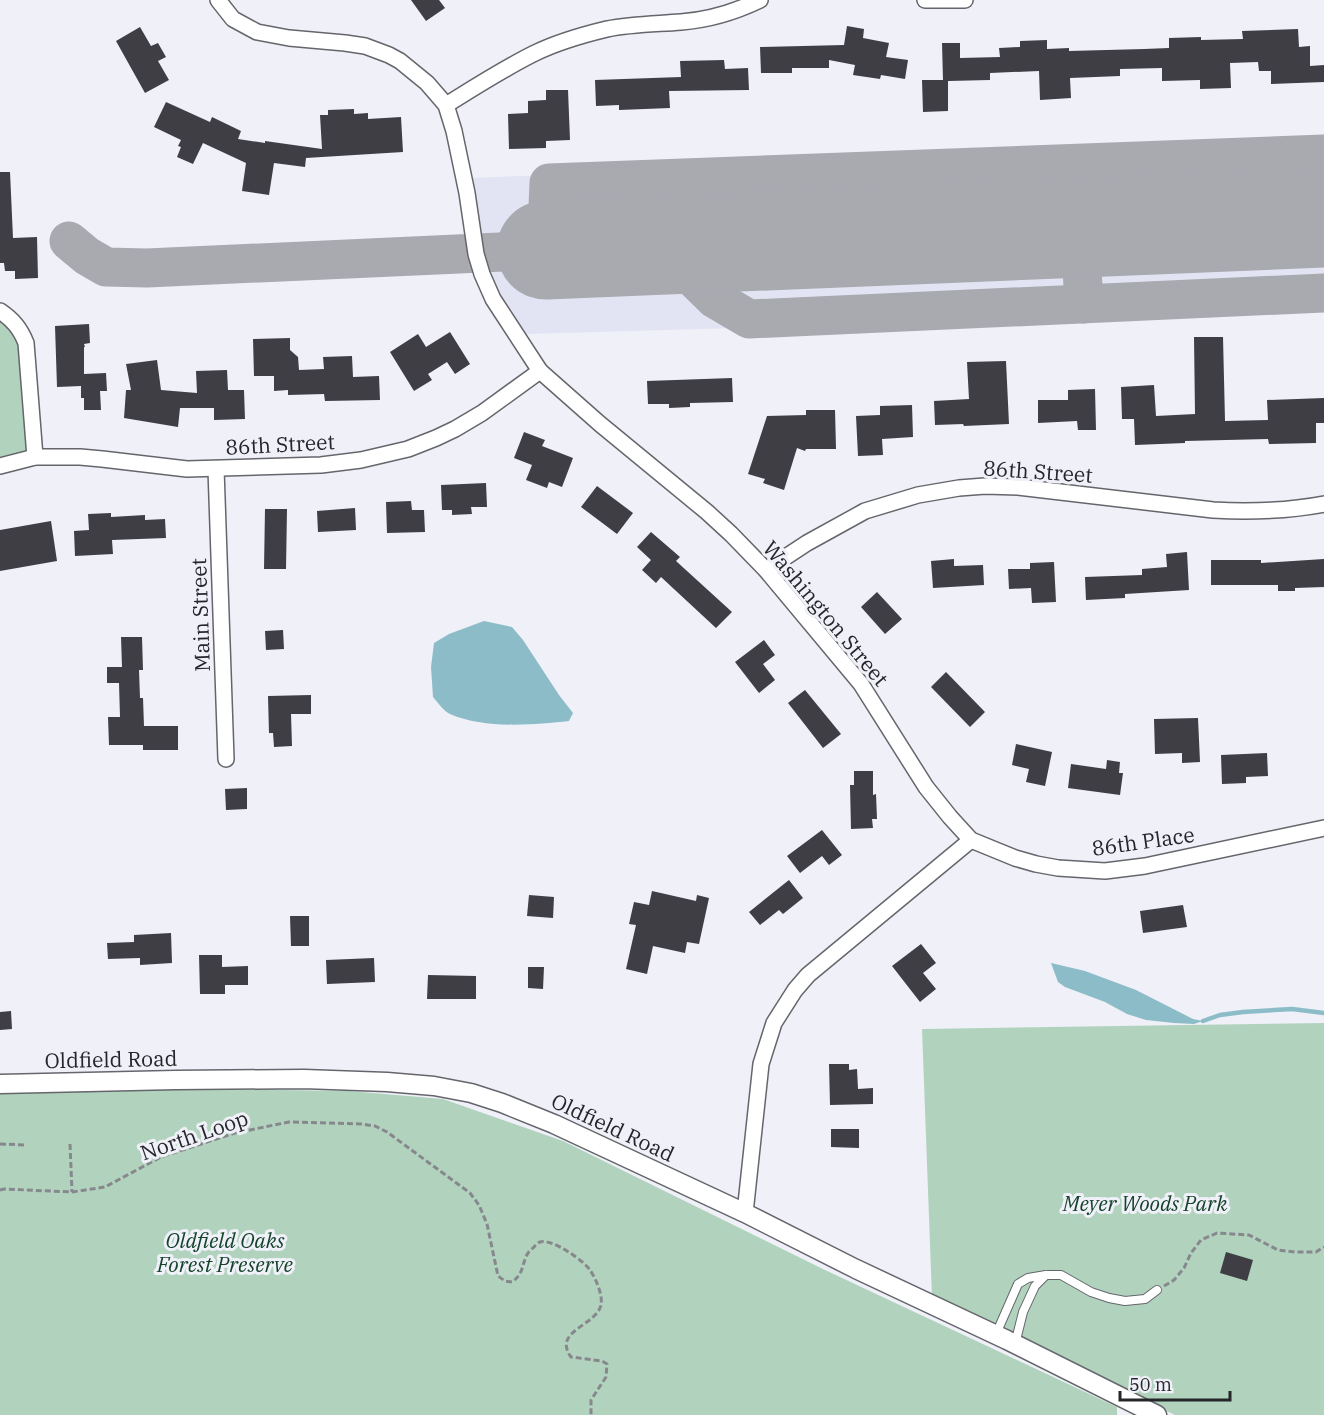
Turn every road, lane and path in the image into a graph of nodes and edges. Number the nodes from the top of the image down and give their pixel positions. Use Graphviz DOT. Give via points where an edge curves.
graph roads {
  1 [pos="219,0"];
  2 [pos="760,0"];
  3 [pos="925,0"];
  4 [pos="965,0"];
  5 [pos="446,105"];
  6 [pos="0,310"];
  7 [pos="540,371"];
  8 [pos="35,457"];
  9 [pos="0,465"];
  10 [pos="216,469"];
  11 [pos="1324,504"];
  12 [pos="766,570"];
  13 [pos="226,759"];
  14 [pos="1324,828"];
  15 [pos="971,840"];
  16 [pos="0,1084"];
  17 [pos="0,1144"];
  18 [pos="70,1144"];
  19 [pos="26,1145"];
  20 [pos="0,1190"];
  21 [pos="72,1192"];
  22 [pos="745,1213"];
  23 [pos="1324,1247"];
  24 [pos="1046,1275"];
  25 [pos="1157,1290"];
  26 [pos="996,1334"];
  27 [pos="1015,1344"];
  28 [pos="591,1415"];
  29 [pos="1157,1415"];
  1 -- 5 [label="street" via="233,19 257,32 365,46 389,55 427,83"];
  2 -- 5 [label="street" via="708,18 585,34 535,52"];
  3 -- 4 [label="street"];
  5 -- 7 [label="street, Washington Street" via="460,156 482,274"];
  6 -- 8 [label="street" via="12,319 26,343"];
  7 -- 10 [label="street, 86th Street" via="455,429 399,451 321,465"];
  7 -- 12 [label="street, Washington Street" via="707,512"];
  8 -- 9 [label="street, 86th Street"];
  8 -- 10 [label="street, 86th Street"];
  10 -- 13 [label="street, Main Street"];
  11 -- 12 [label="street, 86th Street" via="1293,509 1213,510 1018,487 959,488 865,511"];
  12 -- 15 [label="street, Washington Street" via="861,684 926,786"];
  14 -- 15 [label="street, 86th Place" via="1105,871 1036,864"];
  15 -- 22 [label="street" via="808,975 774,1023 761,1064"];
  16 -- 22 [label="street, Oldfield Road" via="304,1079 387,1082 465,1091 554,1124"];
  17 -- 19 [label="path"];
  18 -- 21 [label="path"];
  20 -- 21 [label="path, North Loop"];
  21 -- 28 [label="path, North Loop" via="105,1187 161,1157 235,1133 290,1122 375,1126 470,1193 487,1224 498,1276 512,1282 519,1275 527,1252 540,1242 561,1247 590,1269 601,1304 598,1313 570,1336 566,1351 571,1358 607,1364 606,1377 591,1400"];
  22 -- 26 [label="street, Oldfield Road"];
  23 -- 25 [label="path" via="1316,1252 1278,1250 1249,1235 1217,1233 1201,1240 1174,1280"];
  24 -- 25 [label="lane" via="1061,1275 1091,1292 1125,1301 1145,1299"];
  24 -- 26 [label="lane" via="1018,1284"];
  24 -- 27 [label="lane" via="1035,1286 1023,1312"];
  26 -- 27 [label="street, Oldfield Road"];
  27 -- 29 [label="street, Oldfield Road"];
}
